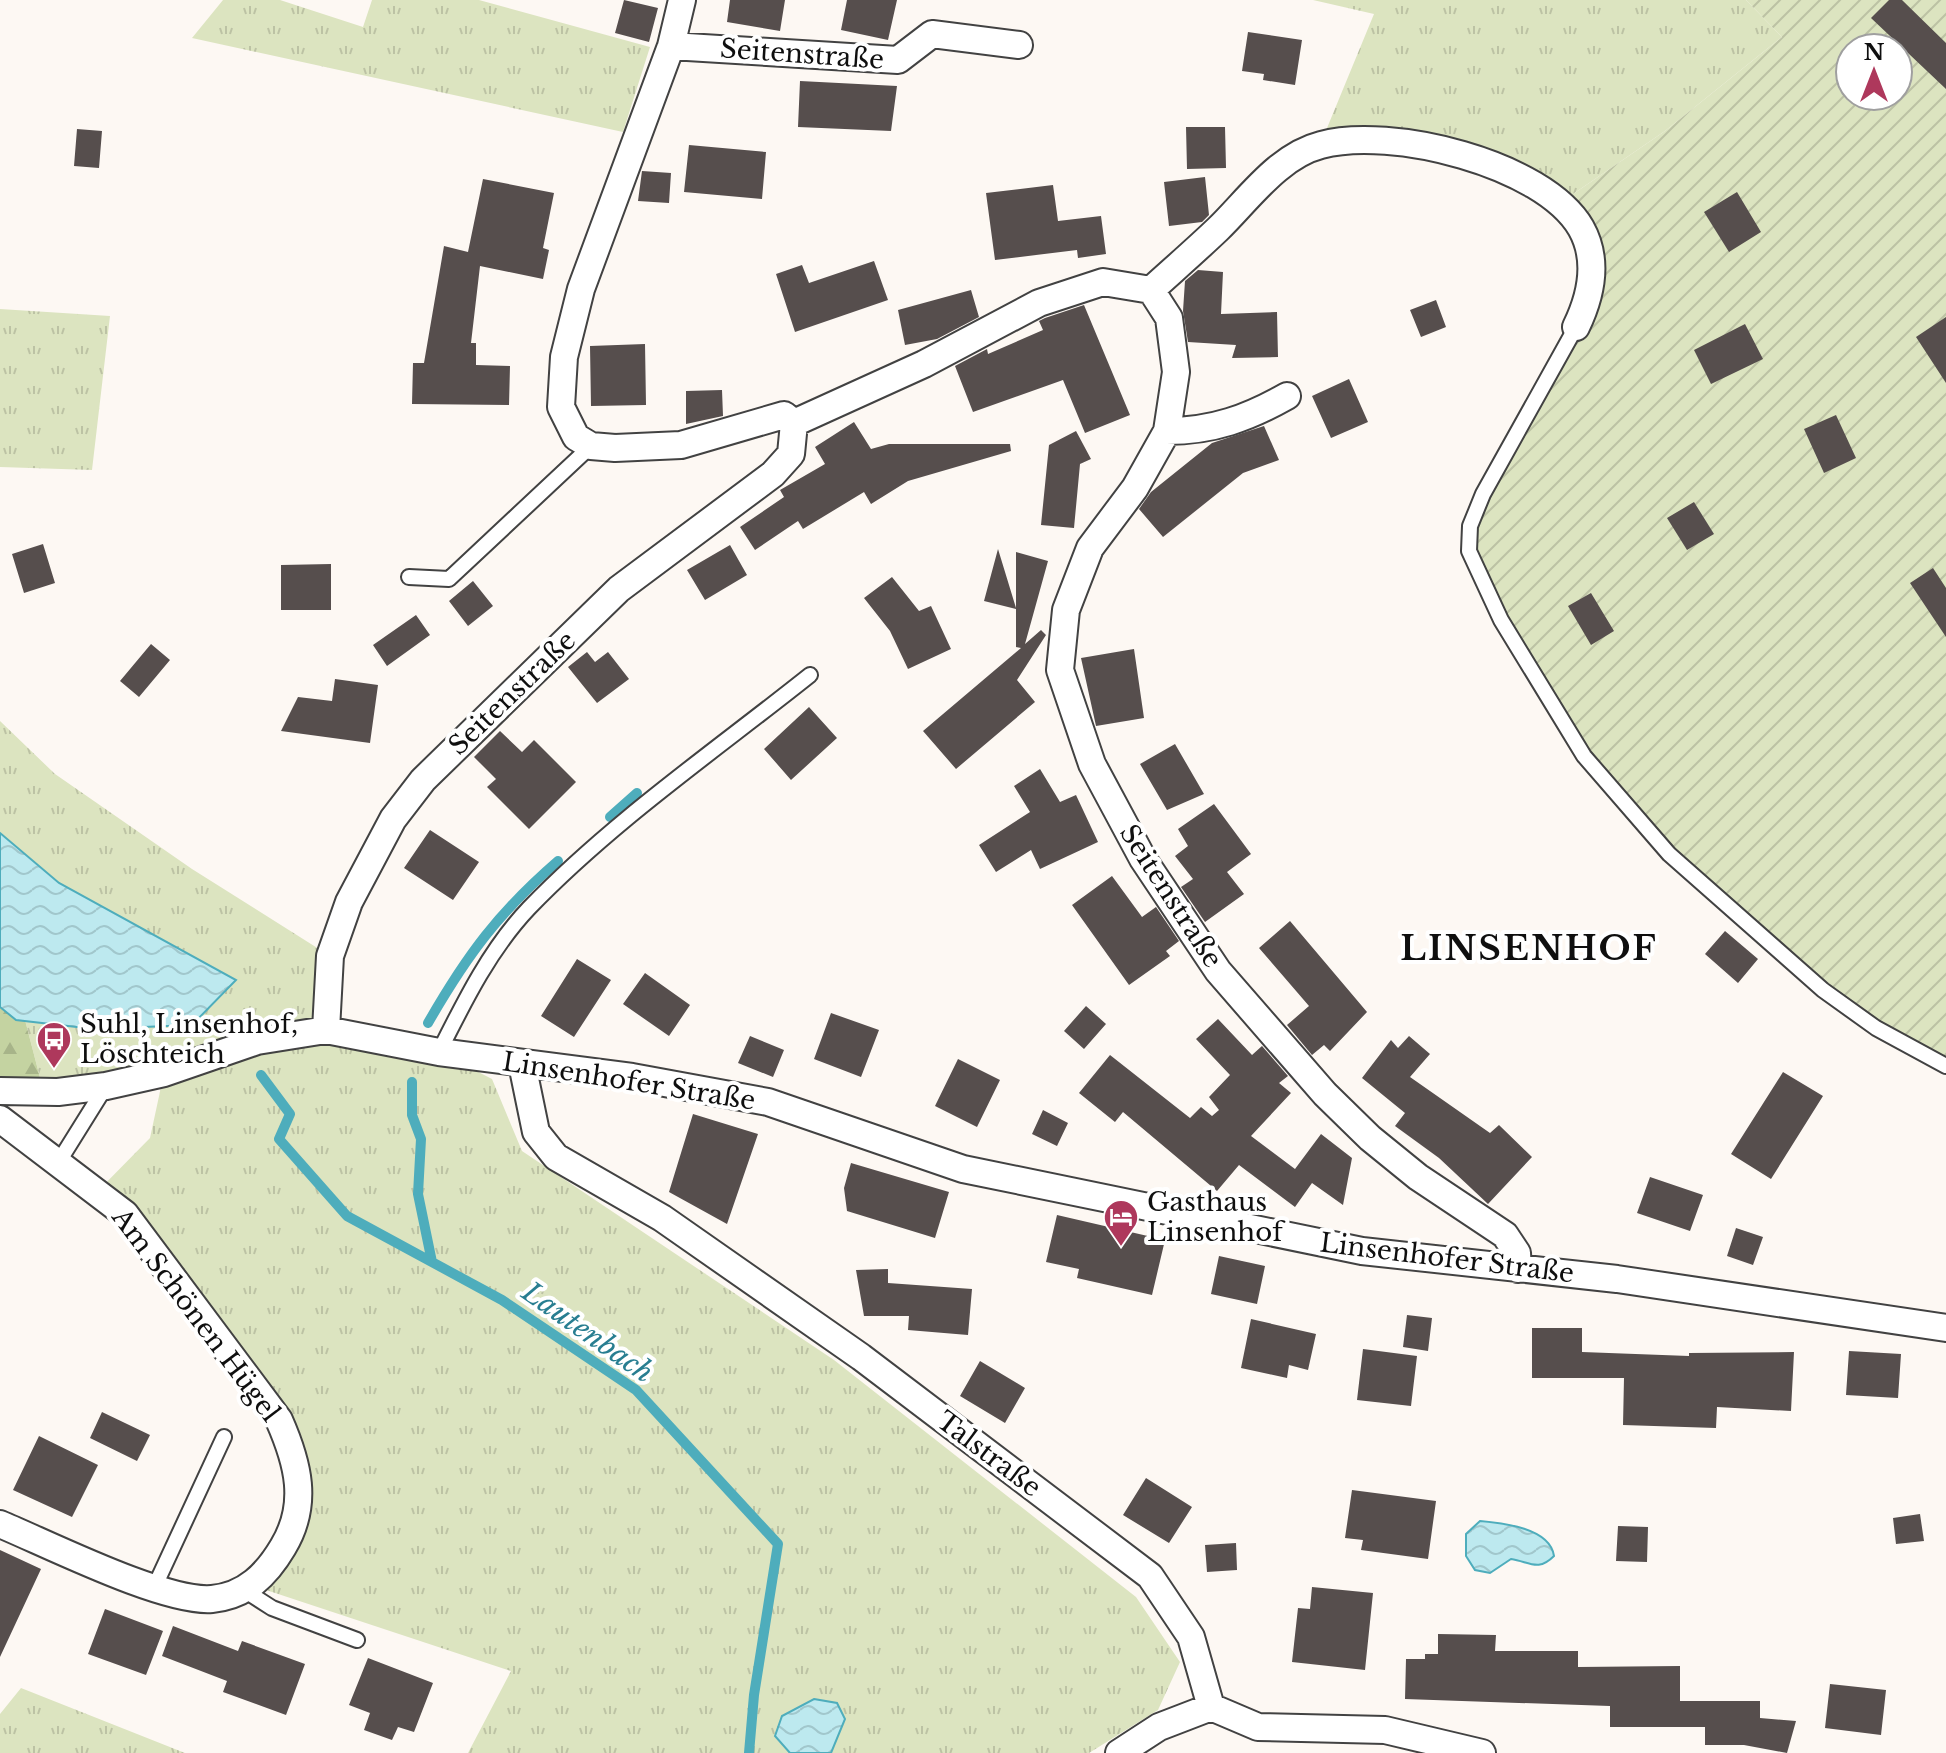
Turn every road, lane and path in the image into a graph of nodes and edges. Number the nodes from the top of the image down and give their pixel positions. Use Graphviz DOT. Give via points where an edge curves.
graph roads {
  1 [pos="682,0"];
  2 [pos="1019,45"];
  3 [pos="671,46"];
  4 [pos="1151,290"];
  5 [pos="1576,327"];
  6 [pos="1287,396"];
  7 [pos="794,423"];
  8 [pos="1167,431"];
  9 [pos="591,446"];
  10 [pos="409,577"];
  11 [pos="810,675"];
  12 [pos="326,1030"];
  13 [pos="439,1052"];
  14 [pos="522,1064"];
  15 [pos="1946,1066"];
  16 [pos="106,1086"];
  17 [pos="0,1091"];
  18 [pos="0,1119"];
  19 [pos="58,1163"];
  20 [pos="1518,1269"];
  21 [pos="1946,1328"];
  22 [pos="224,1437"];
  23 [pos="0,1524"];
  24 [pos="154,1588"];
  25 [pos="244,1590"];
  26 [pos="357,1640"];
  27 [pos="1211,1707"];
  28 [pos="1119,1753"];
  29 [pos="1482,1753"];
  1 -- 3 [label="street"];
  2 -- 3 [label="street, Seitenstraße" via="932,34 898,60"];
  3 -- 9 [label="street" via="581,289 564,357 561,407 576,437"];
  4 -- 5 [label="street" via="1272,174 1303,152 1368,138 1411,142 1475,159 1560,203 1581,229 1592,265 1588,302"];
  4 -- 7 [label="street" via="1103,282 1039,303 924,364"];
  4 -- 8 [label="street" via="1169,318 1176,372"];
  5 -- 15 [label="lane" via="1470,526 1469,551 1501,620 1584,756 1669,854 1823,990 1876,1028"];
  6 -- 8 [label="street" via="1224,425"];
  7 -- 9 [label="street" via="784,415 681,445"];
  7 -- 12 [label="street, Seitenstraße" via="791,454 773,474 619,589 415,790 393,819 349,902 330,956"];
  8 -- 20 [label="street, Seitenstraße" via="1135,488 1090,548 1066,610 1060,670 1092,764 1143,859 1218,971 1370,1138 1505,1235 1517,1253"];
  9 -- 10 [label="lane" via="449,579"];
  11 -- 13 [label="lane" via="603,841 528,910 495,953"];
  12 -- 13 [label="street, Linsenhofer Straße"];
  12 -- 16 [label="street, Linsenhofer Straße" via="257,1041 164,1073"];
  13 -- 14 [label="street, Linsenhofer Straße"];
  14 -- 20 [label="street, Linsenhofer Straße" via="768,1102 978,1173 1362,1251"];
  14 -- 27 [label="street, Talstraße" via="536,1132 556,1157 662,1218 861,1357 1150,1576 1191,1637"];
  16 -- 17 [label="street, Linsenhofer Straße"];
  16 -- 19 [label="lane"];
  18 -- 19 [label="street, Am Schönen Hügel"];
  19 -- 25 [label="street, Am Schönen Hügel" via="125,1214 279,1420 292,1449 299,1513 266,1574"];
  20 -- 21 [label="street, Linsenhofer Straße"];
  22 -- 24 [label="lane, Am Schönen Hügel"];
  23 -- 24 [label="street"];
  24 -- 25 [label="street" via="213,1599"];
  25 -- 26 [label="lane" via="272,1608"];
  27 -- 28 [label="street" via="1159,1727"];
  27 -- 29 [label="street" via="1258,1727 1385,1730"];
}
